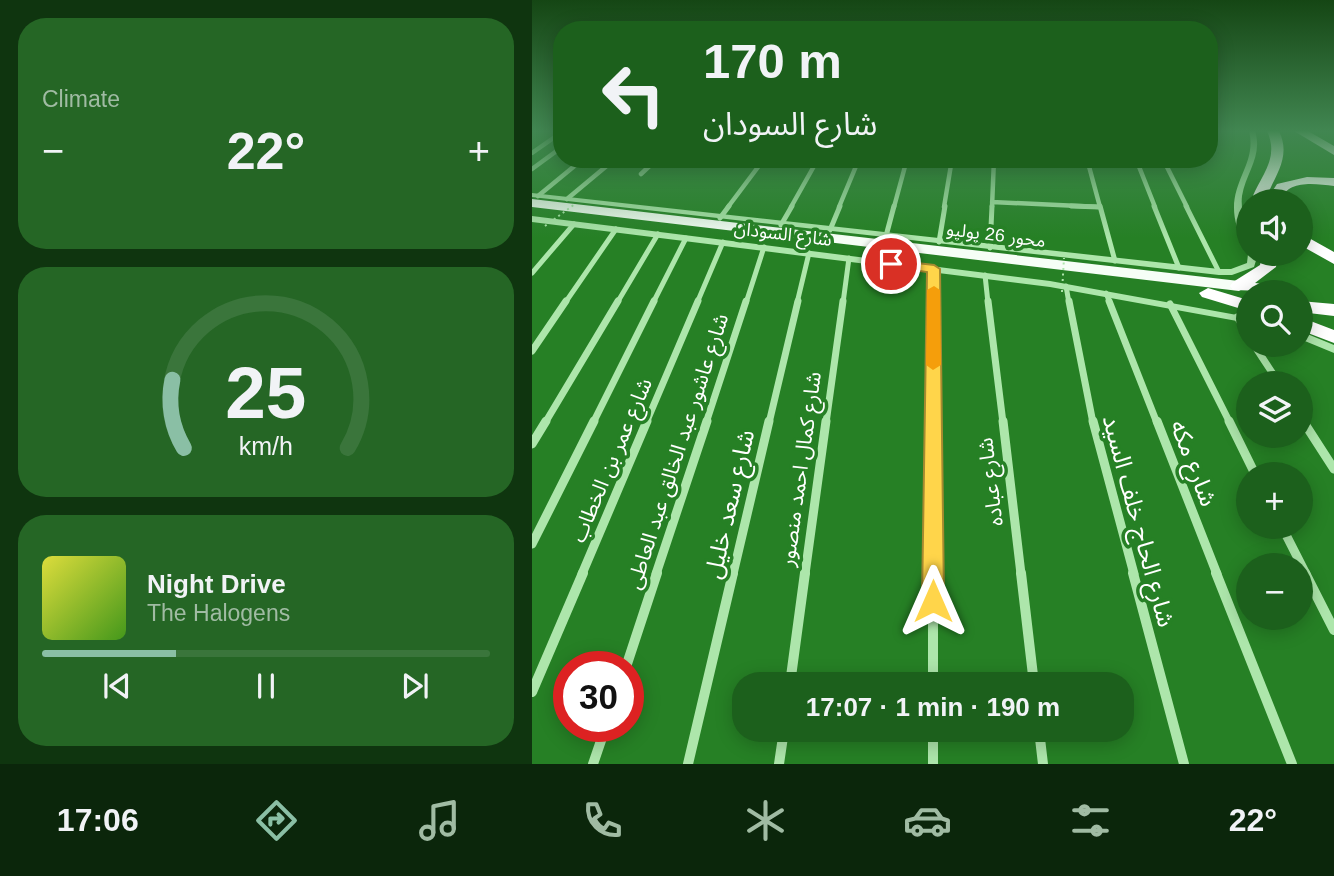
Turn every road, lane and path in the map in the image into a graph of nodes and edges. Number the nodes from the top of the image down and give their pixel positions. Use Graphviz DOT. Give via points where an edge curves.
graph roads {
  1 [pos="1250,167"];
  2 [pos="1275,167"];
  3 [pos="572,168"];
  4 [pos="606,168"];
  5 [pos="647,168"];
  6 [pos="757,168"];
  7 [pos="813,168"];
  8 [pos="855,168"];
  9 [pos="905,168"];
  10 [pos="951,168"];
  11 [pos="994,168"];
  12 [pos="1089,168"];
  13 [pos="1140,168"];
  14 [pos="1167,168"];
  15 [pos="641,174"];
  16 [pos="1334,183"];
  17 [pos="1242,189"];
  18 [pos="1261,189"];
  19 [pos="1278,189"];
  20 [pos="534,198"];
  21 [pos="571,202"];
  22 [pos="992,202"];
  23 [pos="1100,207"];
  24 [pos="532,211"];
  25 [pos="720,218"];
  26 [pos="532,219"];
  27 [pos="574,224"];
  28 [pos="781,225"];
  29 [pos="545,226"];
  30 [pos="616,229"];
  31 [pos="830,230"];
  32 [pos="658,234"];
  33 [pos="887,236"];
  34 [pos="686,238"];
  35 [pos="723,242"];
  36 [pos="939,242"];
  37 [pos="1313,246"];
  38 [pos="764,247"];
  39 [pos="990,248"];
  40 [pos="808,253"];
  41 [pos="849,258"];
  42 [pos="1064,258"];
  43 [pos="1334,260"];
  44 [pos="1115,261"];
  45 [pos="1249,266"];
  46 [pos="1268,266"];
  47 [pos="1179,268"];
  48 [pos="934,269"];
  49 [pos="532,272"];
  50 [pos="1219,272"];
  51 [pos="985,275"];
  52 [pos="1256,280"];
  53 [pos="1064,289"];
  54 [pos="1236,291"];
  55 [pos="1236,292"];
  56 [pos="1106,293"];
  57 [pos="1208,293"];
  58 [pos="1313,296"];
  59 [pos="1334,298"];
  60 [pos="1170,304"];
  61 [pos="1313,308"];
  62 [pos="1236,309"];
  63 [pos="1334,310"];
  64 [pos="1236,313"];
  65 [pos="1313,328"];
  66 [pos="1334,337"];
  67 [pos="1313,340"];
  68 [pos="1334,349"];
  69 [pos="532,351"];
  70 [pos="1313,437"];
  71 [pos="532,444"];
  72 [pos="1249,462"];
  73 [pos="1334,469"];
  74 [pos="1288,539"];
  75 [pos="532,544"];
  76 [pos="1334,630"];
  77 [pos="631,651"];
  78 [pos="792,672"];
  79 [pos="933,672"];
  80 [pos="1033,672"];
  81 [pos="532,692"];
  82 [pos="601,742"];
  83 [pos="782,742"];
  84 [pos="933,742"];
  85 [pos="1040,742"];
  86 [pos="593,764"];
  87 [pos="688,764"];
  88 [pos="779,764"];
  89 [pos="933,764"];
  90 [pos="1043,764"];
  91 [pos="1184,764"];
  92 [pos="1292,764"];
  1 -- 17 [label="street"];
  2 -- 18 [label="highway"];
  3 -- 20 [label="street"];
  4 -- 21 [label="street"];
  5 -- 15 [label="street"];
  6 -- 25 [label="street"];
  7 -- 28 [label="street"];
  8 -- 31 [label="street"];
  9 -- 33 [label="street"];
  10 -- 36 [label="street"];
  11 -- 22 [label="street"];
  12 -- 23 [label="street"];
  13 -- 47 [label="street"];
  14 -- 50 [label="street"];
  16 -- 19 [label="highway" via="1293,183"];
  20 -- 21 [label="street"];
  20 -- 54 [label="highway, محور 26 يوليو"];
  21 -- 25 [label="street"];
  21 -- 29 [label="path, bridge"];
  22 -- 23 [label="street"];
  22 -- 39 [label="street"];
  23 -- 44 [label="street"];
  24 -- 57 [label="highway, محور 26 يوليو"];
  25 -- 28 [label="street"];
  26 -- 27 [label="street, شارع السودان"];
  27 -- 30 [label="street, شارع السودان"];
  27 -- 49 [label="street"];
  28 -- 31 [label="street"];
  30 -- 32 [label="street, شارع السودان"];
  30 -- 69 [label="street"];
  31 -- 33 [label="street"];
  32 -- 34 [label="street, شارع السودان"];
  32 -- 71 [label="street"];
  33 -- 36 [label="street"];
  34 -- 35 [label="street, شارع السودان"];
  34 -- 75 [label="street"];
  35 -- 38 [label="street, شارع السودان"];
  35 -- 81 [label="street, شارع عمر بن الخطاب"];
  36 -- 39 [label="street"];
  37 -- 43 [label="highway"];
  38 -- 40 [label="street, شارع السودان"];
  38 -- 77 [label="street, شارع عاشور عبد الخالق عبد العاطى"];
  39 -- 44 [label="street"];
  40 -- 41 [label="street, شارع السودان"];
  40 -- 87 [label="street, شارع سعد خليل"];
  41 -- 48 [label="street, شارع السودان"];
  41 -- 78 [label="street, شارع كمال احمد منصور"];
  42 -- 53 [label="path, bridge"];
  44 -- 47 [label="street"];
  45 -- 50 [label="street"];
  46 -- 52 [label="highway"];
  47 -- 50 [label="street"];
  48 -- 51 [label="street, شارع السودان"];
  48 -- 79 [label="street"];
  51 -- 53 [label="street, شارع السودان"];
  51 -- 80 [label="street, شارع عباده"];
  53 -- 56 [label="street, شارع السودان"];
  53 -- 91 [label="street, شارع الحاج خلف السيد" via="1090,411"];
  55 -- 57 [label="highway, محور 26 يوليو"];
  56 -- 60 [label="street, شارع السودان"];
  56 -- 92 [label="street, شارع مكه"];
  57 -- 62 [label="highway"];
  58 -- 59 [label="highway"];
  60 -- 64 [label="street, شارع السودان"];
  60 -- 72 [label="street"];
  61 -- 63 [label="highway"];
  65 -- 66 [label="highway"];
  67 -- 68 [label="street"];
  70 -- 73 [label="street"];
  74 -- 76 [label="street"];
  82 -- 86 [label="street"];
  83 -- 88 [label="street"];
  84 -- 89 [label="street"];
  85 -- 90 [label="street"];
}
